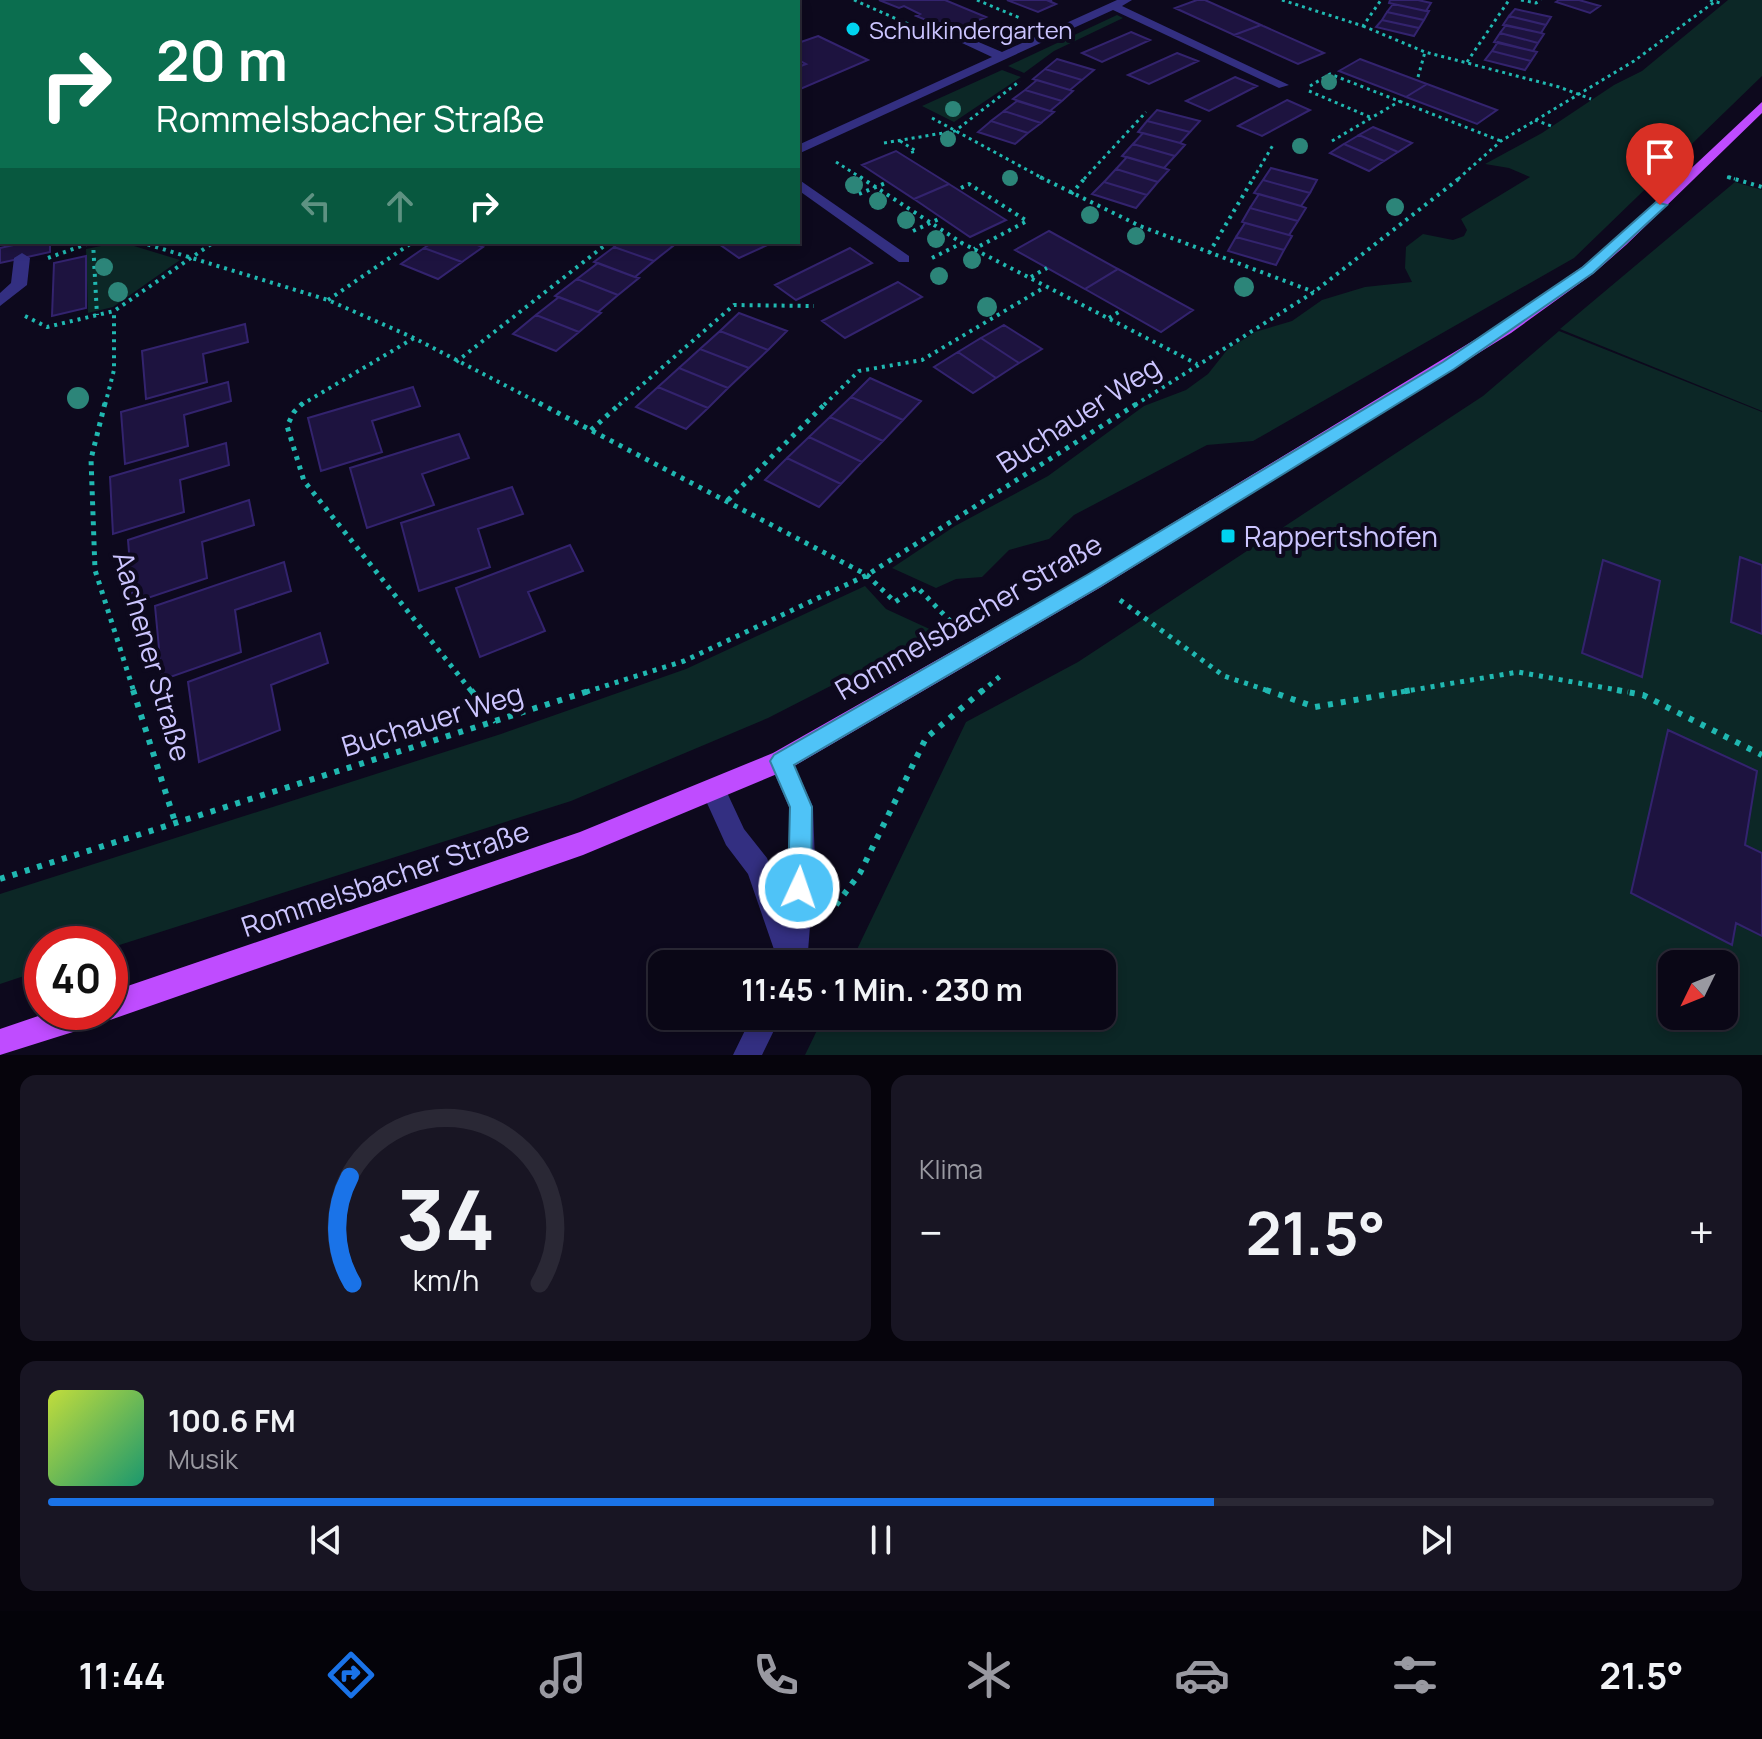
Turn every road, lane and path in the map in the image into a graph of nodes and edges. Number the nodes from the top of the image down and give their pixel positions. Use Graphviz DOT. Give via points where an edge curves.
graph roads {
  1 [pos="1126,0"];
  2 [pos="1282,0"];
  3 [pos="1381,0"];
  4 [pos="1509,0"];
  5 [pos="1521,0"];
  6 [pos="1541,0"];
  7 [pos="1716,1"];
  8 [pos="1113,6"];
  9 [pos="1363,26"];
  10 [pos="951,34"];
  11 [pos="1425,52"];
  12 [pos="1003,57"];
  13 [pos="1467,63"];
  14 [pos="1418,77"];
  15 [pos="1283,85"];
  16 [pos="1577,94"];
  17 [pos="1591,99"];
  18 [pos="1401,101"];
  19 [pos="903,103"];
  20 [pos="1762,106"];
  21 [pos="1146,112"];
  22 [pos="1372,118"];
  23 [pos="1534,120"];
  24 [pos="1551,126"];
  25 [pos="899,140"];
  26 [pos="1332,141"];
  27 [pos="1501,141"];
  28 [pos="1273,145"];
  29 [pos="800,149"];
  30 [pos="909,153"];
  31 [pos="825,155"];
  32 [pos="800,184"];
  33 [pos="961,188"];
  34 [pos="1071,194"];
  35 [pos="93,244"];
  36 [pos="146,244"];
  37 [pos="211,244"];
  38 [pos="410,244"];
  39 [pos="606,244"];
  40 [pos="974,249"];
  41 [pos="1209,253"];
  42 [pos="22,258"];
  43 [pos="190,258"];
  44 [pos="904,259"];
  45 [pos="1047,268"];
  46 [pos="1030,278"];
  47 [pos="1046,286"];
  48 [pos="1314,292"];
  49 [pos="328,300"];
  50 [pos="0,301"];
  51 [pos="814,306"];
  52 [pos="1122,310"];
  53 [pos="114,311"];
  54 [pos="97,315"];
  55 [pos="1108,319"];
  56 [pos="47,327"];
  57 [pos="414,338"];
  58 [pos="456,362"];
  59 [pos="1197,364"];
  60 [pos="591,430"];
  61 [pos="728,500"];
  62 [pos="867,575"];
  63 [pos="1094,581"];
  64 [pos="979,648"];
  65 [pos="496,722"];
  66 [pos="1762,755"];
  67 [pos="781,761"];
  68 [pos="714,792"];
  69 [pos="176,825"];
  70 [pos="0,879"];
  71 [pos="835,907"];
  72 [pos="128,1000"];
  73 [pos="39,1030"];
  74 [pos="760,1030"];
  75 [pos="0,1043"];
  76 [pos="747,1055"];
  1 -- 8 [label="street"];
  2 -- 9 [label="path"];
  3 -- 9 [label="path"];
  4 -- 13 [label="path"];
  5 -- 6 [label="path"];
  7 -- 16 [label="path, Buchauer Weg" via="1634,61"];
  8 -- 12 [label="street"];
  8 -- 15 [label="street"];
  9 -- 11 [label="path"];
  10 -- 12 [label="street"];
  11 -- 13 [label="path"];
  11 -- 14 [label="path"];
  12 -- 19 [label="street"];
  13 -- 16 [label="path"];
  16 -- 17 [label="path"];
  16 -- 23 [label="path, Buchauer Weg"];
  18 -- 22 [label="path"];
  18 -- 22 [label="path" via="1330,74 1305,89"];
  18 -- 27 [label="path"];
  19 -- 29 [label="street"];
  19 -- 34 [label="path"];
  20 -- 63 [label="main road, Rommelsbacher Straße" via="1621,242 1550,298"];
  21 -- 34 [label="path"];
  22 -- 26 [label="path"];
  23 -- 24 [label="path"];
  23 -- 27 [label="path, Buchauer Weg"];
  25 -- 30 [label="path" via="916,151"];
  27 -- 48 [label="path, Buchauer Weg"];
  28 -- 41 [label="path"];
  31 -- 40 [label="path"];
  32 -- 44 [label="street"];
  33 -- 40 [label="path" via="969,184 1027,221"];
  34 -- 41 [label="path"];
  35 -- 54 [label="path"];
  36 -- 43 [label="path"];
  37 -- 43 [label="path"];
  38 -- 49 [label="path"];
  39 -- 58 [label="path"];
  40 -- 46 [label="path"];
  41 -- 48 [label="path"];
  42 -- 50 [label="street" via="19,285"];
  43 -- 49 [label="path"];
  43 -- 53 [label="path"];
  45 -- 46 [label="path"];
  46 -- 47 [label="path"];
  47 -- 55 [label="path"];
  47 -- 61 [label="path" via="922,360 859,371"];
  48 -- 59 [label="path, Buchauer Weg"];
  49 -- 57 [label="path"];
  51 -- 60 [label="path" via="734,305"];
  52 -- 55 [label="path"];
  53 -- 54 [label="path"];
  53 -- 69 [label="path, Aachener Straße" via="114,370 91,459 95,570"];
  54 -- 56 [label="path"];
  55 -- 59 [label="path"];
  57 -- 58 [label="path"];
  57 -- 65 [label="path" via="305,402 287,426 304,481"];
  58 -- 60 [label="path"];
  59 -- 62 [label="path, Buchauer Weg"];
  60 -- 61 [label="path"];
  61 -- 62 [label="path"];
  62 -- 64 [label="path" via="895,602 917,587"];
  62 -- 65 [label="path, Buchauer Weg" via="684,661"];
  63 -- 64 [label="main road, Rommelsbacher Straße"];
  63 -- 66 [label="path" via="1224,676 1315,707 1518,672 1643,695"];
  64 -- 67 [label="main road, Rommelsbacher Straße"];
  64 -- 71 [label="path" via="1005,674 926,738 860,873"];
  65 -- 69 [label="path, Buchauer Weg"];
  67 -- 68 [label="main road, Rommelsbacher Straße"];
  67 -- 68 [label="street" via="801,807 793,964 758,867 735,837"];
  68 -- 72 [label="main road, Rommelsbacher Straße" via="443,894"];
  69 -- 70 [label="path, Buchauer Weg"];
  73 -- 75 [label="main road"];
  74 -- 76 [label="street"];
}
